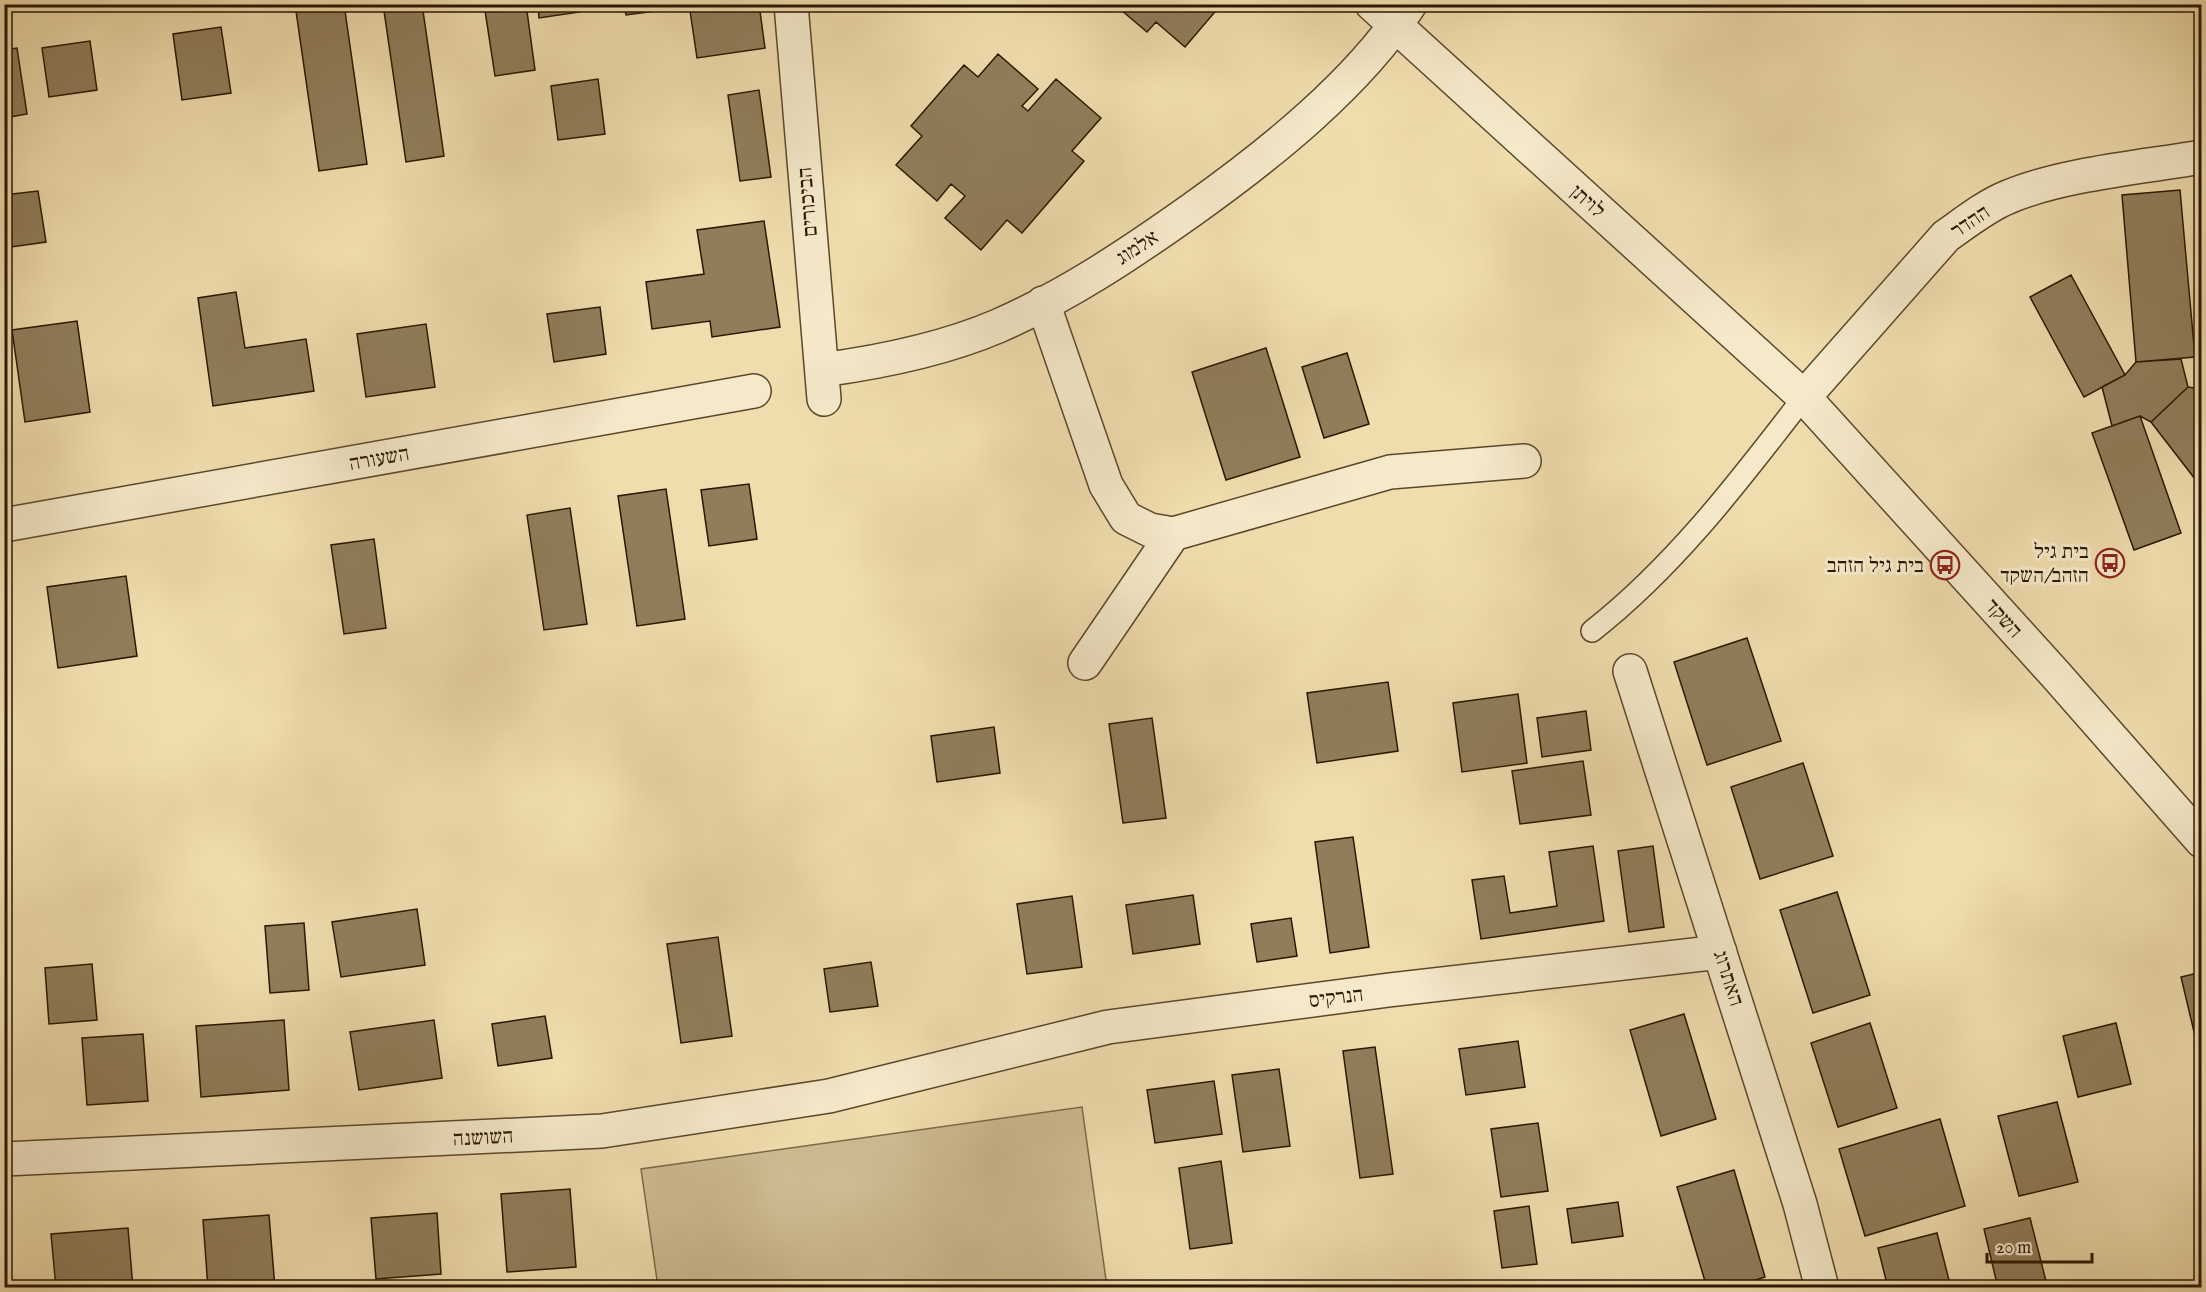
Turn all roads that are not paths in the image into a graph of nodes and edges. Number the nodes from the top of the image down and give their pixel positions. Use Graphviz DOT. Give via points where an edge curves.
graph roads {
  1 [pos="791,4"];
  2 [pos="1372,4"];
  3 [pos="1403,15"];
  4 [pos="2202,157"];
  5 [pos="1043,303"];
  6 [pos="823,385"];
  7 [pos="754,391"];
  8 [pos="1804,397"];
  9 [pos="1524,461"];
  10 [pos="4,525"];
  11 [pos="1173,534"];
  12 [pos="1592,631"];
  13 [pos="1085,663"];
  14 [pos="1630,671"];
  15 [pos="2202,841"];
  16 [pos="1720,952"];
  17 [pos="956,1065"];
  18 [pos="4,1159"];
  19 [pos="1822,1287"];
  1 -- 6 [label="street, הביכורים"];
  2 -- 3 [label="street, לויתן"];
  3 -- 5 [label="street, אלמוג" via="1296,130 1144,244"];
  3 -- 8 [label="street, לויתן"];
  4 -- 8 [label="street, ההדר" via="2039,185 1974,216 1946,236"];
  5 -- 6 [label="street, אלמוג" via="997,326"];
  5 -- 11 [label="street" via="1106,485 1126,518 1150,530"];
  7 -- 10 [label="street, השעורה"];
  8 -- 12 [label="lane" via="1741,480 1670,560"];
  8 -- 15 [label="street, השקד"];
  9 -- 11 [label="street" via="1390,472"];
  11 -- 13 [label="street"];
  14 -- 16 [label="street, האתרוג"];
  16 -- 17 [label="street, הנרקיס" via="1108,1027"];
  16 -- 19 [label="street, האתרוג" via="1800,1204"];
  17 -- 18 [label="street, השושנה" via="829,1096 602,1131"];
}
